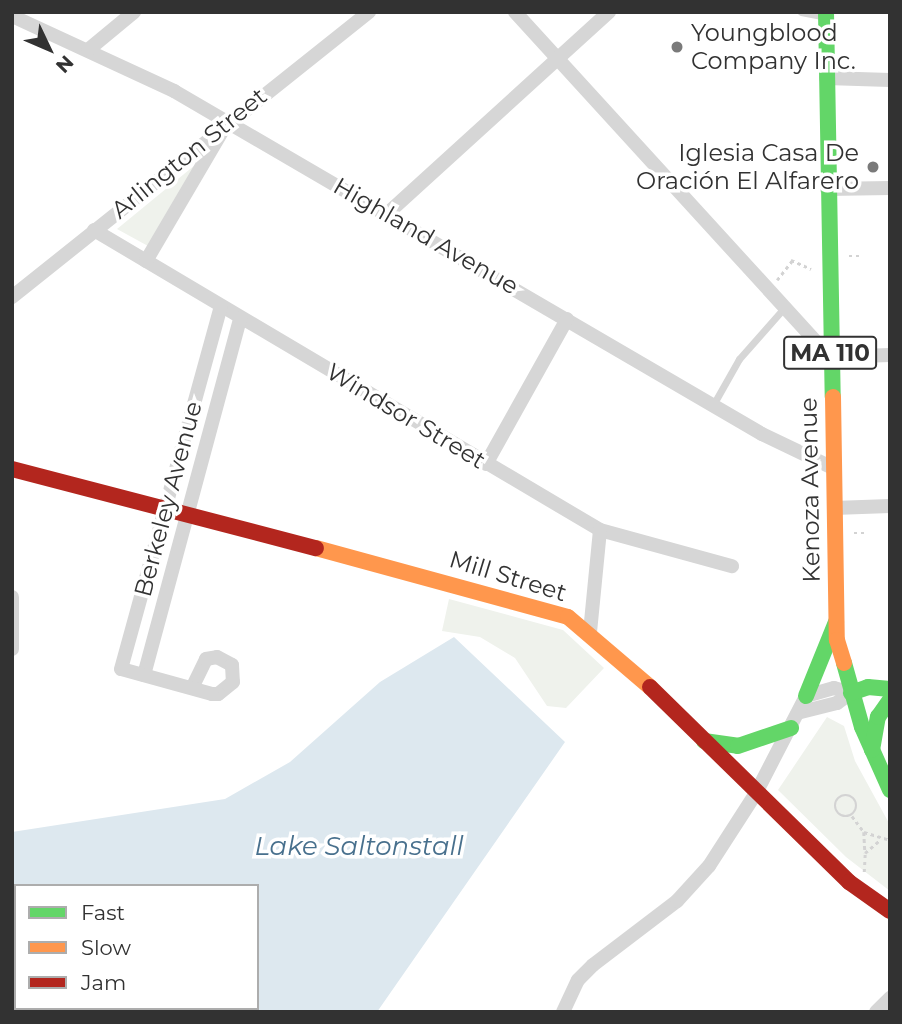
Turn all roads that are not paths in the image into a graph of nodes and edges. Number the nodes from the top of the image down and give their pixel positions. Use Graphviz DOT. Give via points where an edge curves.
graph roads {
  1 [pos="134,12"];
  2 [pos="369,12"];
  3 [pos="515,12"];
  4 [pos="609,12"];
  5 [pos="802,12"];
  6 [pos="826,14"];
  7 [pos="12,16"];
  8 [pos="88,50"];
  9 [pos="558,57"];
  10 [pos="826,78"];
  11 [pos="890,80"];
  12 [pos="228,121"];
  13 [pos="890,188"];
  14 [pos="827,189"];
  15 [pos="388,213"];
  16 [pos="94,230"];
  17 [pos="146,261"];
  18 [pos="12,297"];
  19 [pos="221,307"];
  20 [pos="784,308"];
  21 [pos="240,318"];
  22 [pos="567,319"];
  23 [pos="890,355"];
  24 [pos="830,357"];
  25 [pos="713,405"];
  26 [pos="486,464"];
  27 [pos="833,468"];
  28 [pos="12,469"];
  29 [pos="166,506"];
  30 [pos="890,506"];
  31 [pos="834,508"];
  32 [pos="188,512"];
  33 [pos="600,530"];
  34 [pos="733,566"];
  35 [pos="12,597"];
  36 [pos="836,622"];
  37 [pos="590,632"];
  38 [pos="12,649"];
  39 [pos="144,675"];
  40 [pos="192,688"];
  41 [pos="890,689"];
  42 [pos="851,693"];
  43 [pos="806,696"];
  44 [pos="890,700"];
  45 [pos="801,712"];
  46 [pos="791,728"];
  47 [pos="704,741"];
  48 [pos="872,750"];
  49 [pos="890,790"];
  50 [pos="756,793"];
  51 [pos="890,911"];
  52 [pos="890,998"];
  53 [pos="563,1012"];
  54 [pos="876,1012"];
  1 -- 8 [label="street"];
  2 -- 12 [label="street, Arlington Street"];
  3 -- 9 [label="street"];
  4 -- 9 [label="street"];
  5 -- 6 [label="lane"];
  6 -- 10 [label="main road, Kenoza Avenue / MA 110"];
  7 -- 8 [label="street, Highland Avenue"];
  8 -- 12 [label="street, Highland Avenue"];
  9 -- 15 [label="street"];
  9 -- 20 [label="street"];
  10 -- 11 [label="street"];
  10 -- 14 [label="main road, Kenoza Avenue / MA 110"];
  12 -- 15 [label="street, Highland Avenue"];
  12 -- 16 [label="street, Arlington Street"];
  12 -- 17 [label="street"];
  13 -- 14 [label="street"];
  14 -- 24 [label="main road, Kenoza Avenue / MA 110"];
  15 -- 22 [label="street, Highland Avenue"];
  16 -- 17 [label="street, Windsor Street"];
  16 -- 18 [label="street, Arlington Street"];
  17 -- 19 [label="street, Windsor Street"];
  19 -- 21 [label="street, Windsor Street"];
  19 -- 29 [label="street, Berkeley Avenue"];
  20 -- 24 [label="street"];
  20 -- 25 [label="lane" via="739,359"];
  21 -- 26 [label="street, Windsor Street"];
  21 -- 32 [label="street, Berkeley Avenue"];
  22 -- 25 [label="street, Highland Avenue"];
  22 -- 26 [label="street"];
  23 -- 24 [label="street"];
  24 -- 27 [label="main road, Kenoza Avenue / MA 110"];
  25 -- 27 [label="street, Highland Avenue"];
  26 -- 33 [label="street, Windsor Street"];
  27 -- 31 [label="main road, Kenoza Avenue / MA 110"];
  28 -- 29 [label="main road, Mill Street"];
  29 -- 32 [label="main road, Mill Street"];
  29 -- 39 [label="street, Berkeley Avenue" via="121,669"];
  30 -- 31 [label="street"];
  31 -- 36 [label="main road, Kenoza Avenue / MA 110"];
  32 -- 37 [label="main road, Mill Street" via="536,605 568,617"];
  32 -- 39 [label="street, Berkeley Avenue"];
  33 -- 34 [label="street, Windsor Street"];
  33 -- 37 [label="street"];
  35 -- 38 [label="street"];
  36 -- 42 [label="main road, Kenoza Avenue / MA 110"];
  36 -- 43 [label="main road"];
  37 -- 47 [label="main road, Mill Street"];
  39 -- 40 [label="street, Berkeley Avenue"];
  41 -- 42 [label="main road" via="868,687"];
  42 -- 43 [label="street" via="834,688"];
  42 -- 45 [label="street" via="837,703"];
  42 -- 48 [label="main road, Kenoza Avenue / MA 110"];
  43 -- 45 [label="street"];
  44 -- 48 [label="main road" via="878,717"];
  45 -- 46 [label="street"];
  46 -- 47 [label="main road" via="738,746"];
  46 -- 50 [label="street"];
  47 -- 50 [label="main road, Mill Street"];
  48 -- 49 [label="main road, Kenoza Avenue / MA 110"];
  50 -- 51 [label="main road, Mill Street" via="849,881"];
  50 -- 53 [label="street" via="694,885 593,965 578,980"];
  52 -- 54 [label="street"];
}
